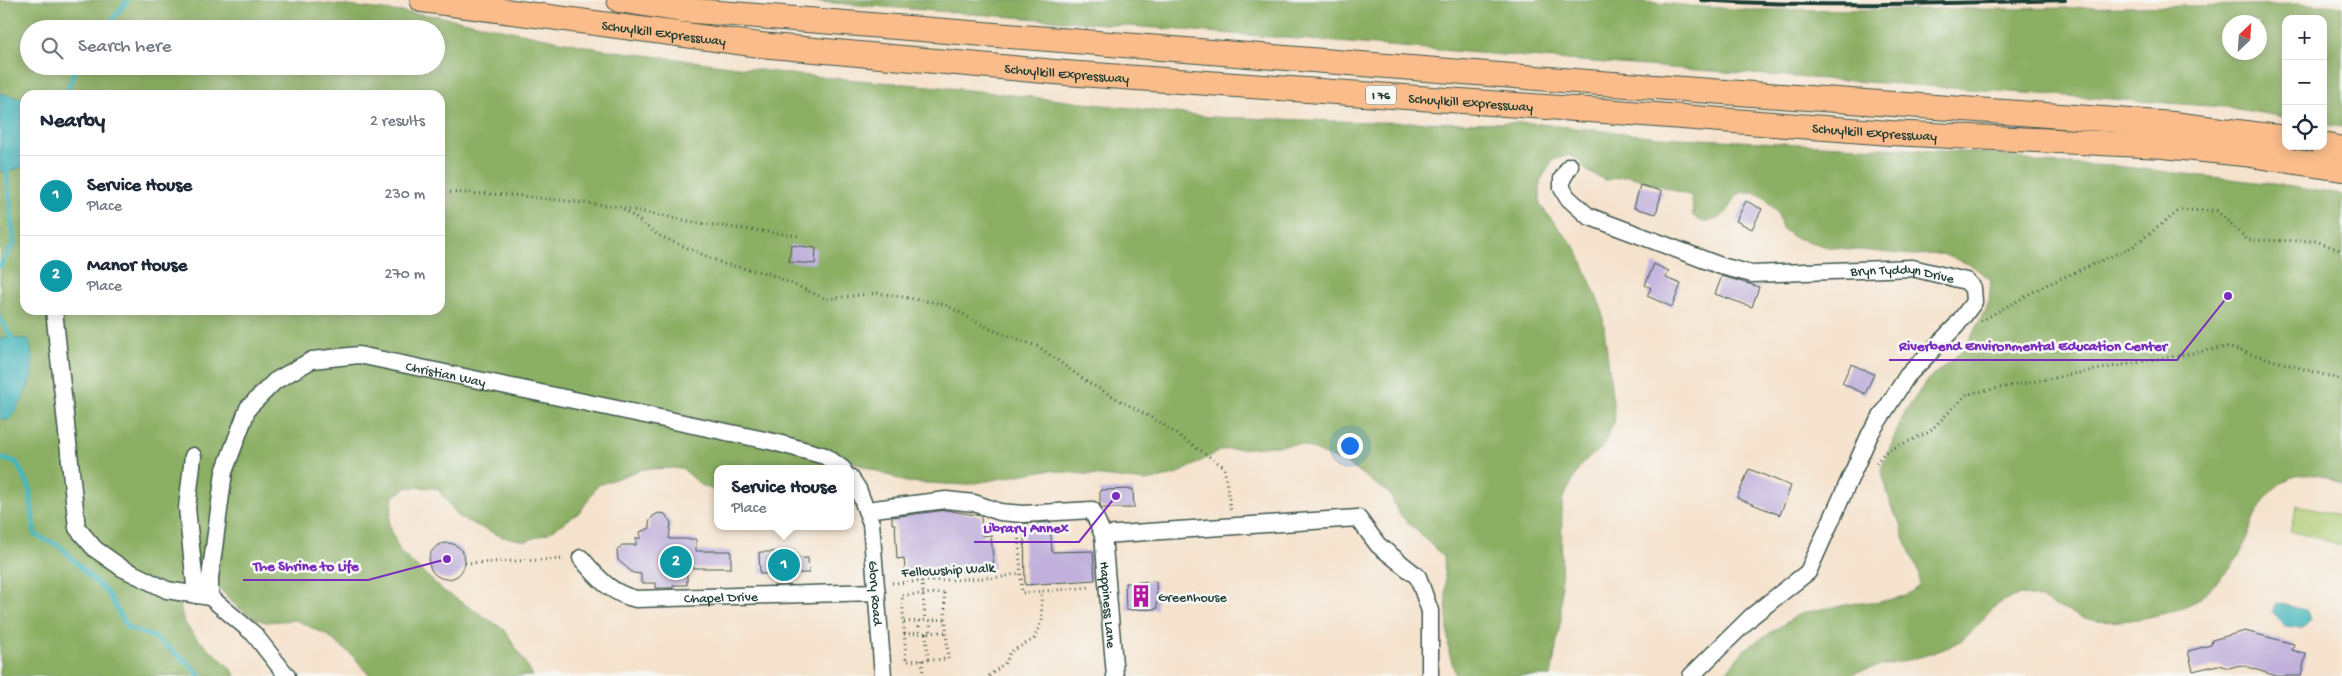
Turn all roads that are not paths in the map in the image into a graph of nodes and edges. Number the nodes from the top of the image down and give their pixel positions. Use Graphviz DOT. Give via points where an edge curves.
graph roads {
  1 [pos="422,0"];
  2 [pos="619,0"];
  3 [pos="2282,138"];
  4 [pos="2327,146"];
  5 [pos="2342,149"];
  6 [pos="1570,166"];
  7 [pos="2342,169"];
  8 [pos="55,315"];
  9 [pos="193,456"];
  10 [pos="837,465"];
  11 [pos="854,483"];
  12 [pos="866,510"];
  13 [pos="1103,534"];
  14 [pos="581,558"];
  15 [pos="876,588"];
  16 [pos="203,596"];
  17 [pos="287,676"];
  18 [pos="883,676"];
  19 [pos="1115,676"];
  20 [pos="1430,676"];
  21 [pos="1691,676"];
  1 -- 7 [label="highway, Schuylkill Expressway / I 76" via="760,46 1066,73 1890,133 2163,146"];
  2 -- 3 [label="highway, Schuylkill Expressway / I 76" via="682,10 1613,84 2173,124"];
  4 -- 5 [label="highway"];
  6 -- 21 [label="street, Bryn Tyddyn Drive" via="1562,179 1562,188 1588,216 1721,266 1752,274 1912,268 1966,281 1973,288 1974,302 1956,326 1907,376 1870,434 1808,572 1752,616"];
  8 -- 16 [label="street" via="77,528 95,549 122,568 167,590"];
  9 -- 16 [label="street" via="187,508"];
  10 -- 16 [label="street, Christian Way" via="825,456 774,442 359,355 312,360 275,381 248,408 224,472 210,578"];
  11 -- 12 [label="street"];
  12 -- 13 [label="street" via="946,500 1018,514 1092,510"];
  12 -- 15 [label="street, Glory Road" via="872,524"];
  13 -- 19 [label="street, Happiness Lane"];
  13 -- 20 [label="street" via="1358,518 1378,545 1418,577 1430,611"];
  14 -- 15 [label="street, Chapel Drive" via="607,588 621,596 636,599"];
  15 -- 18 [label="street, Glory Road"];
  16 -- 17 [label="street" via="254,634"];
}
